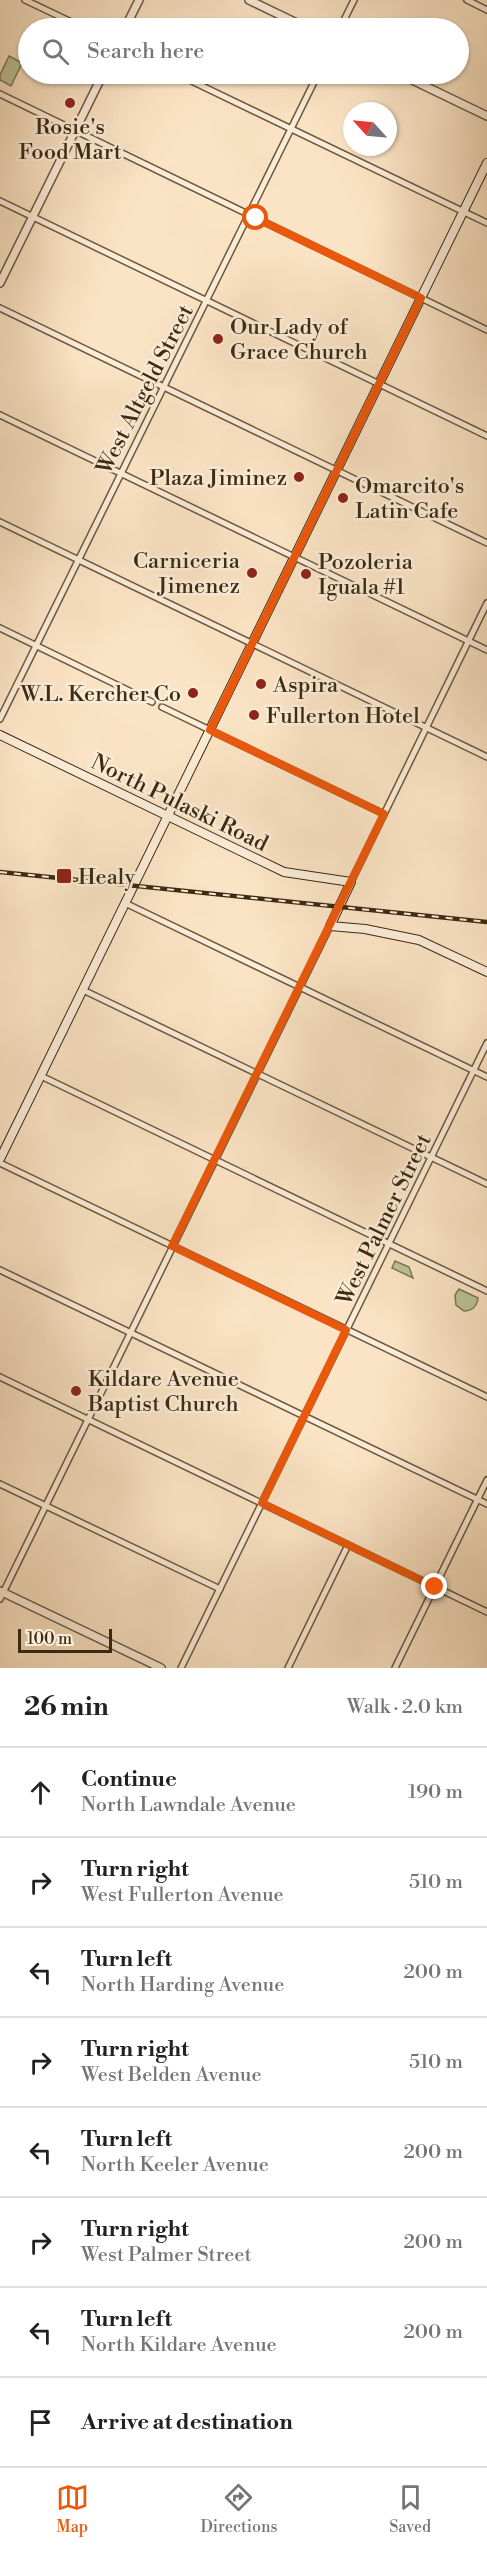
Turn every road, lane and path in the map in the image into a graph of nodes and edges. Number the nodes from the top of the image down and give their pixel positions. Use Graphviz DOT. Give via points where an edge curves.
graph roads {
  1 [pos="25,0"];
  2 [pos="139,0"];
  3 [pos="249,0"];
  4 [pos="354,0"];
  5 [pos="467,0"];
  6 [pos="487,10"];
  7 [pos="63,18"];
  8 [pos="130,18"];
  9 [pos="286,18"];
  10 [pos="345,18"];
  11 [pos="98,84"];
  12 [pos="198,84"];
  13 [pos="313,84"];
  14 [pos="421,84"];
  15 [pos="0,94"];
  16 [pos="487,116"];
  17 [pos="291,129"];
  18 [pos="75,130"];
  19 [pos="487,163"];
  20 [pos="0,201"];
  21 [pos="463,212"];
  22 [pos="249,215"];
  23 [pos="33,217"];
  24 [pos="487,223"];
  25 [pos="0,283"];
  26 [pos="421,298"];
  27 [pos="207,301"];
  28 [pos="0,308"];
  29 [pos="487,330"];
  30 [pos="379,384"];
  31 [pos="164,387"];
  32 [pos="0,415"];
  33 [pos="487,436"];
  34 [pos="337,471"];
  35 [pos="121,473"];
  36 [pos="0,522"];
  37 [pos="487,543"];
  38 [pos="295,557"];
  39 [pos="78,560"];
  40 [pos="487,603"];
  41 [pos="0,628"];
  42 [pos="468,641"];
  43 [pos="252,643"];
  44 [pos="36,646"];
  45 [pos="487,650"];
  46 [pos="152,702"];
  47 [pos="162,707"];
  48 [pos="0,719"];
  49 [pos="426,727"];
  50 [pos="210,730"];
  51 [pos="0,735"];
  52 [pos="487,757"];
  53 [pos="384,814"];
  54 [pos="168,816"];
  55 [pos="351,882"];
  56 [pos="125,903"];
  57 [pos="330,926"];
  58 [pos="487,972"];
  59 [pos="299,987"];
  60 [pos="83,990"];
  61 [pos="487,1042"];
  62 [pos="473,1070"];
  63 [pos="257,1074"];
  64 [pos="41,1076"];
  65 [pos="487,1077"];
  66 [pos="431,1157"];
  67 [pos="215,1160"];
  68 [pos="0,1161"];
  69 [pos="487,1184"];
  70 [pos="389,1243"];
  71 [pos="172,1246"];
  72 [pos="0,1270"];
  73 [pos="487,1291"];
  74 [pos="346,1330"];
  75 [pos="130,1332"];
  76 [pos="0,1377"];
  77 [pos="487,1397"];
  78 [pos="304,1416"];
  79 [pos="88,1419"];
  80 [pos="487,1480"];
  81 [pos="0,1484"];
  82 [pos="477,1499"];
  83 [pos="262,1503"];
  84 [pos="487,1504"];
  85 [pos="46,1506"];
  86 [pos="348,1545"];
  87 [pos="435,1587"];
  88 [pos="220,1589"];
  89 [pos="1,1594"];
  90 [pos="487,1612"];
  91 [pos="161,1668"];
  92 [pos="181,1668"];
  93 [pos="288,1668"];
  94 [pos="395,1668"];
  1 -- 7 [label="street"];
  2 -- 8 [label="street"];
  3 -- 9 [label="street"];
  4 -- 10 [label="street"];
  5 -- 6 [label="street"];
  11 -- 18 [label="street"];
  12 -- 17 [label="street"];
  13 -- 17 [label="street, West Altgeld Street"];
  14 -- 16 [label="street"];
  15 -- 18 [label="street"];
  17 -- 21 [label="street"];
  17 -- 22 [label="street, West Altgeld Street"];
  18 -- 22 [label="street"];
  18 -- 23 [label="street"];
  19 -- 21 [label="main road"];
  20 -- 23 [label="street"];
  21 -- 24 [label="street"];
  21 -- 26 [label="main road"];
  22 -- 26 [label="street"];
  22 -- 27 [label="street, West Altgeld Street"];
  23 -- 25 [label="street"];
  23 -- 27 [label="street"];
  26 -- 29 [label="street"];
  26 -- 30 [label="main road"];
  27 -- 30 [label="street"];
  27 -- 31 [label="street, West Altgeld Street"];
  28 -- 31 [label="street"];
  30 -- 33 [label="street"];
  30 -- 34 [label="main road"];
  31 -- 34 [label="street"];
  31 -- 35 [label="street, West Altgeld Street"];
  32 -- 35 [label="street"];
  34 -- 37 [label="street"];
  34 -- 38 [label="main road"];
  35 -- 38 [label="street"];
  35 -- 39 [label="street, West Altgeld Street"];
  36 -- 39 [label="street"];
  38 -- 42 [label="street"];
  38 -- 43 [label="main road"];
  39 -- 43 [label="street"];
  39 -- 44 [label="street, West Altgeld Street"];
  40 -- 42 [label="street"];
  41 -- 44 [label="street"];
  42 -- 45 [label="street"];
  42 -- 49 [label="street"];
  43 -- 49 [label="street"];
  43 -- 50 [label="main road"];
  44 -- 46 [label="street"];
  44 -- 48 [label="street, West Altgeld Street"];
  47 -- 50 [label="street"];
  49 -- 52 [label="street"];
  49 -- 53 [label="street"];
  50 -- 53 [label="street"];
  50 -- 54 [label="main road"];
  51 -- 54 [label="main road, North Pulaski Road"];
  53 -- 55 [label="street"];
  54 -- 55 [label="main road, North Pulaski Road" via="284,872"];
  54 -- 56 [label="main road"];
  55 -- 57 [label="main road"];
  56 -- 59 [label="street"];
  56 -- 60 [label="main road"];
  57 -- 58 [label="main road" via="419,940"];
  57 -- 59 [label="street"];
  59 -- 62 [label="street"];
  59 -- 63 [label="street"];
  60 -- 63 [label="street"];
  60 -- 64 [label="main road"];
  61 -- 62 [label="street, West Palmer Street"];
  62 -- 65 [label="street"];
  62 -- 66 [label="street, West Palmer Street"];
  63 -- 66 [label="street"];
  63 -- 67 [label="street"];
  64 -- 67 [label="street"];
  64 -- 68 [label="main road"];
  66 -- 69 [label="street"];
  66 -- 70 [label="street, West Palmer Street"];
  67 -- 70 [label="street"];
  67 -- 71 [label="street"];
  68 -- 71 [label="street"];
  70 -- 73 [label="street"];
  70 -- 74 [label="street, West Palmer Street"];
  71 -- 74 [label="street"];
  71 -- 75 [label="street"];
  72 -- 75 [label="street"];
  74 -- 77 [label="street"];
  74 -- 78 [label="street, West Palmer Street"];
  75 -- 78 [label="street"];
  75 -- 79 [label="street"];
  76 -- 79 [label="street"];
  78 -- 82 [label="street"];
  78 -- 83 [label="street, West Palmer Street"];
  79 -- 83 [label="street"];
  79 -- 85 [label="street"];
  80 -- 82 [label="street"];
  81 -- 85 [label="street"];
  82 -- 84 [label="street"];
  82 -- 87 [label="street"];
  83 -- 86 [label="street"];
  83 -- 88 [label="street, West Palmer Street"];
  85 -- 88 [label="street"];
  85 -- 89 [label="street"];
  86 -- 87 [label="street"];
  86 -- 93 [label="street"];
  87 -- 90 [label="street"];
  87 -- 94 [label="street"];
  88 -- 92 [label="street, West Palmer Street"];
  89 -- 91 [label="street"];
}
